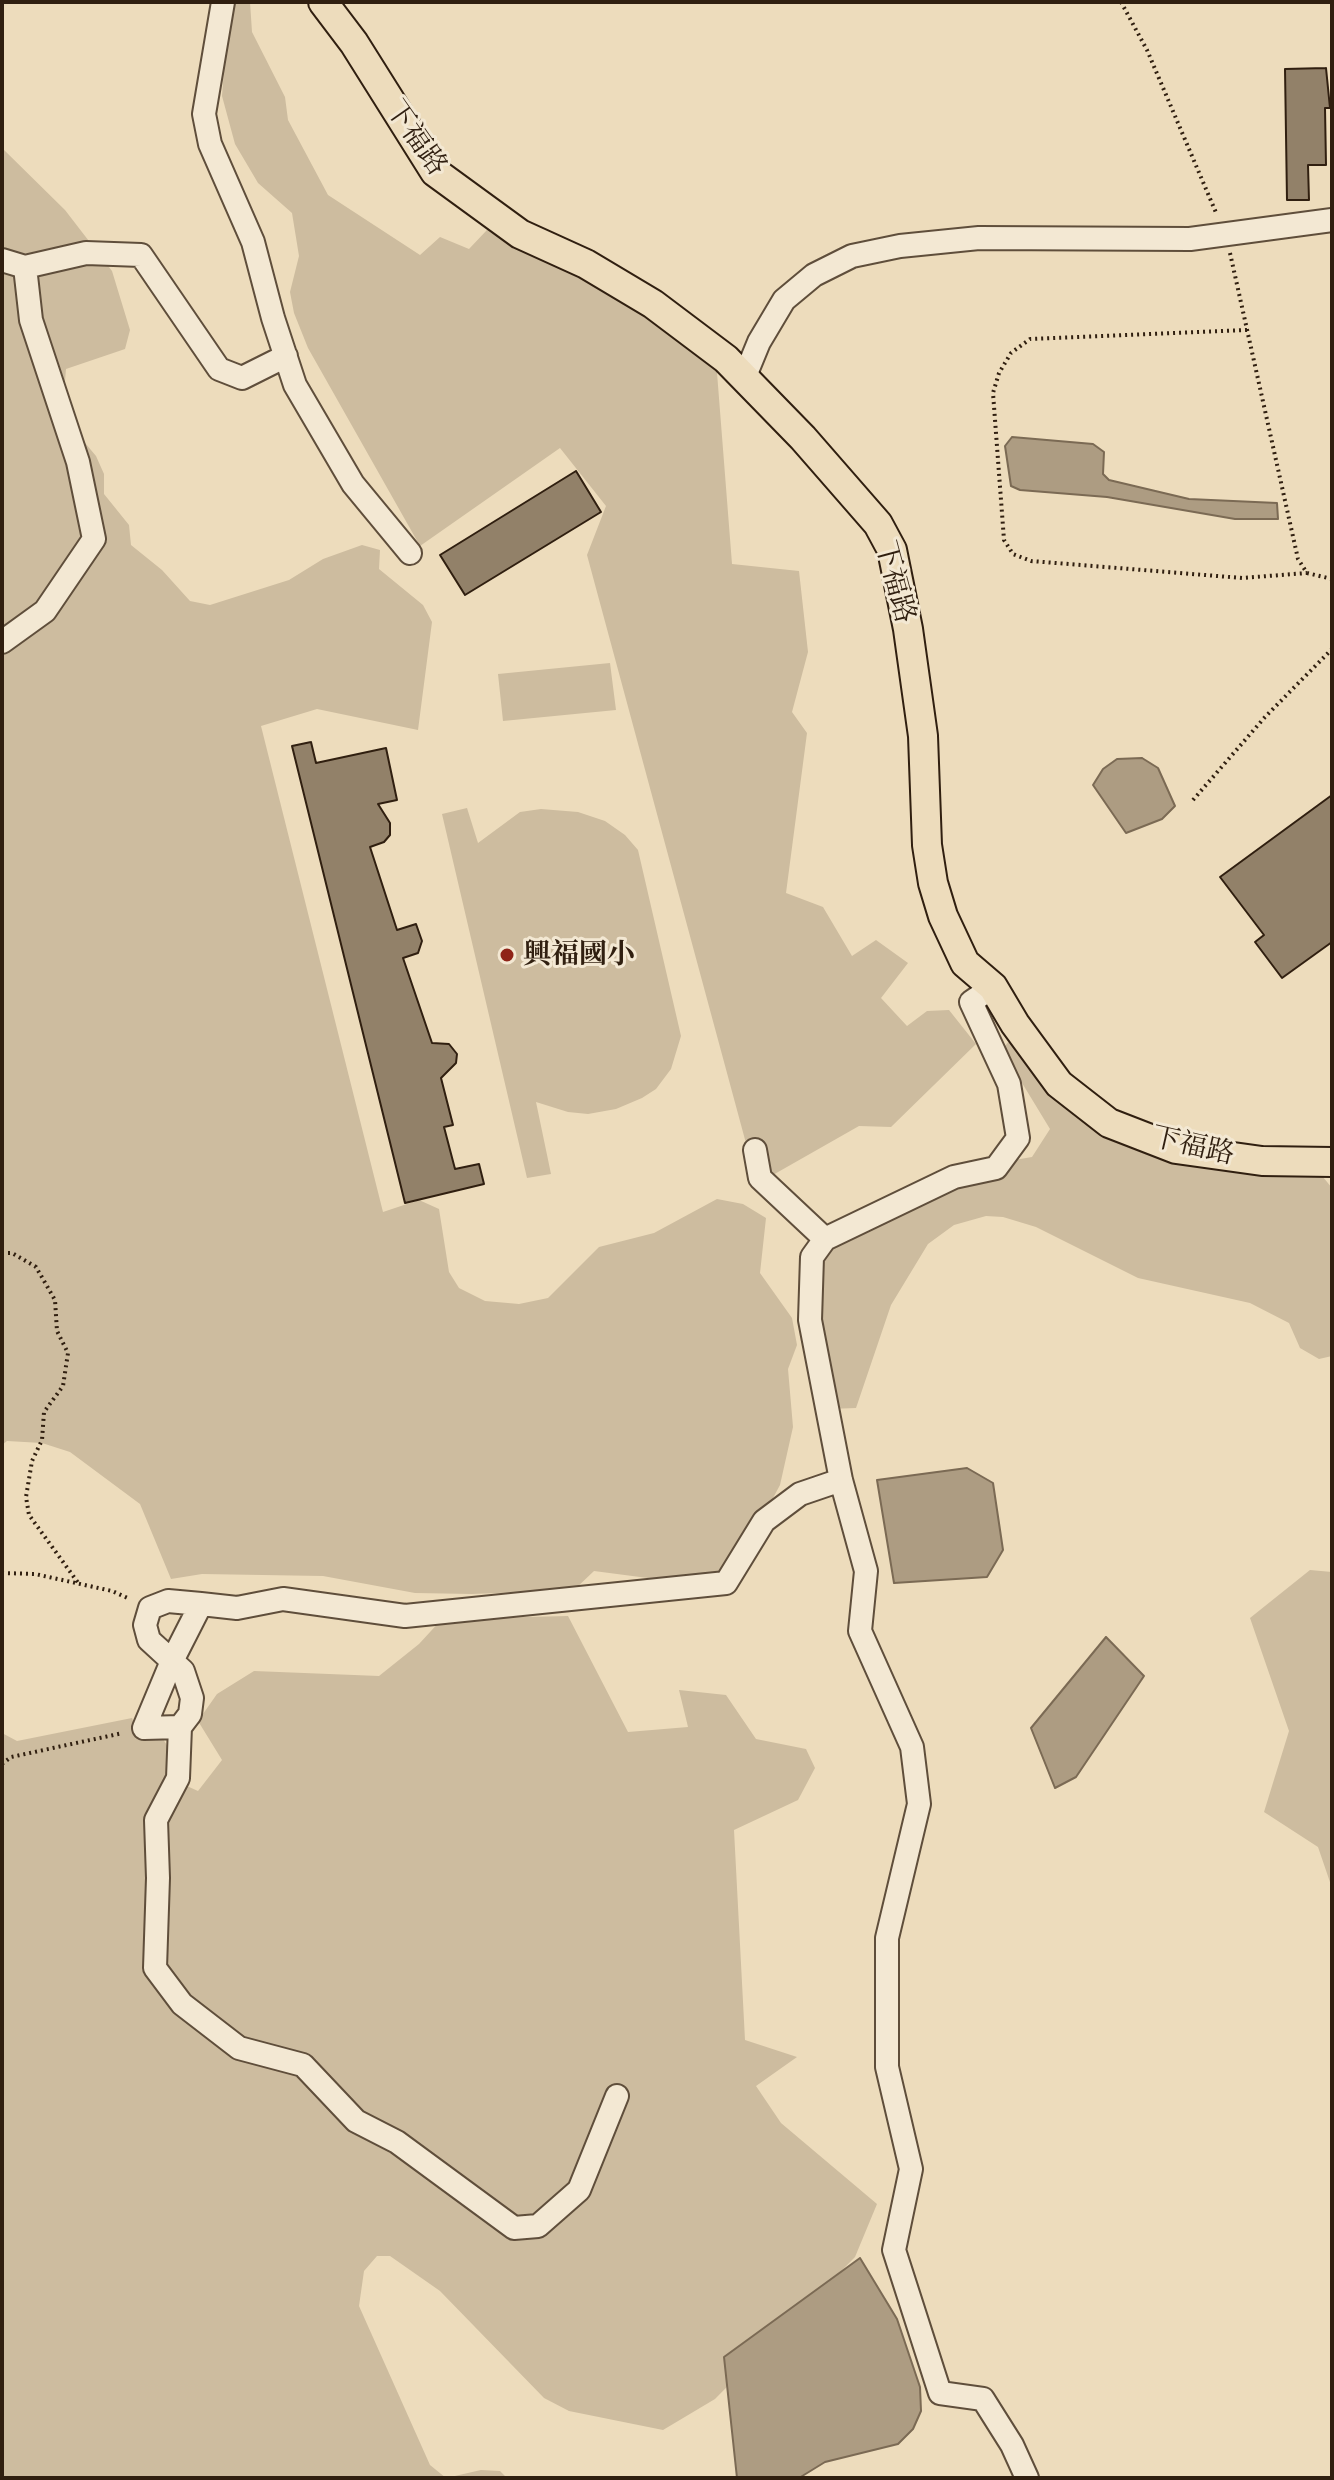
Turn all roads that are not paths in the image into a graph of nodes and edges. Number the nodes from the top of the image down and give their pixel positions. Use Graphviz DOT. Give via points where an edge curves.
graph roads {
  1 [pos="223,2"];
  2 [pos="323,2"];
  3 [pos="1332,220"];
  4 [pos="2,260"];
  5 [pos="25,267"];
  6 [pos="286,356"];
  7 [pos="745,376"];
  8 [pos="410,553"];
  9 [pos="2,642"];
  10 [pos="993,987"];
  11 [pos="755,1150"];
  12 [pos="1332,1162"];
  13 [pos="825,1239"];
  14 [pos="841,1480"];
  15 [pos="201,1604"];
  16 [pos="172,1661"];
  17 [pos="180,1727"];
  18 [pos="617,2096"];
  19 [pos="1027,2478"];
  1 -- 6 [label="street" via="204,114 210,144 253,242"];
  2 -- 7 [label="main road, 下福路" via="435,172 520,234 586,264 653,304"];
  3 -- 7 [label="street" via="1190,239 979,238 852,256 814,275 784,300"];
  4 -- 5 [label="street"];
  5 -- 6 [label="street" via="86,253 141,255 219,369 242,378"];
  5 -- 9 [label="street" via="31,320 78,462 94,539 45,611"];
  6 -- 8 [label="street" via="295,385 353,484"];
  7 -- 10 [label="main road, 下福路" via="848,488 892,550 918,691 933,883 965,963"];
  10 -- 12 [label="main road, 下福路" via="1059,1084 1109,1123 1176,1149 1262,1161"];
  10 -- 13 [label="street" via="971,1002 1009,1084 1018,1138 996,1168 954,1177"];
  11 -- 13 [label="street" via="760,1178"];
  13 -- 14 [label="street" via="812,1257 810,1320"];
  14 -- 15 [label="street" via="800,1494 764,1521 726,1583 405,1616 283,1599 237,1608"];
  14 -- 19 [label="street" via="866,1571 860,1631 912,1747 919,1804 887,1938 887,2067 911,2169 894,2250 940,2393 983,2399"];
  15 -- 16 [label="street"];
  15 -- 16 [label="street" via="168,1601 150,1608 145,1625 149,1640"];
  16 -- 17 [label="street" via="183,1671 192,1698 190,1714"];
  16 -- 17 [label="street" via="144,1728"];
  17 -- 18 [label="street" via="178,1778 156,1820 155,1968 182,2004 239,2048 303,2065 356,2121 397,2142 514,2228 538,2226 579,2190"];
}
